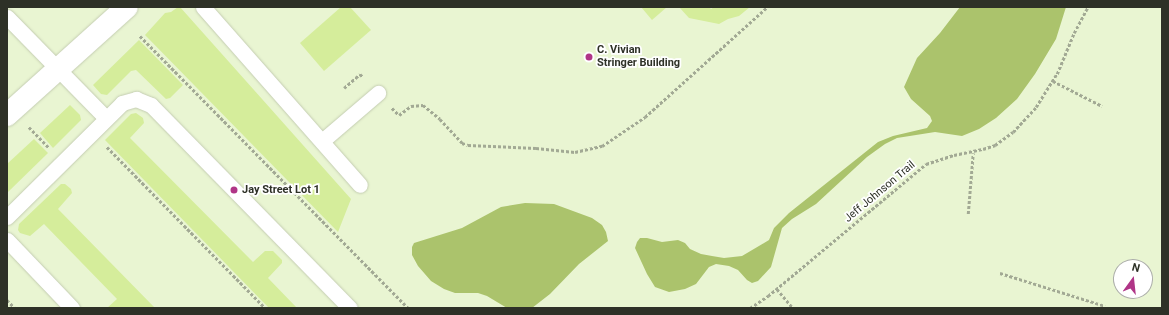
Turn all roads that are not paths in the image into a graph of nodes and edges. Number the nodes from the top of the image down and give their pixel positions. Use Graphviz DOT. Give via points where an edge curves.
graph roads {
  1 [pos="127,7"];
  2 [pos="203,7"];
  3 [pos="7,17"];
  4 [pos="57,68"];
  5 [pos="378,93"];
  6 [pos="10,112"];
  7 [pos="106,118"];
  8 [pos="322,141"];
  9 [pos="360,185"];
  10 [pos="7,217"];
  11 [pos="7,240"];
  12 [pos="72,308"];
  13 [pos="350,308"];
  1 -- 4 [label="street"];
  2 -- 8 [label="lane"];
  3 -- 4 [label="lane"];
  4 -- 6 [label="street"];
  4 -- 7 [label="lane"];
  5 -- 8 [label="lane"];
  7 -- 10 [label="lane"];
  7 -- 13 [label="lane" via="128,100 136,99 151,105"];
  8 -- 9 [label="lane"];
  11 -- 12 [label="lane"];
}
